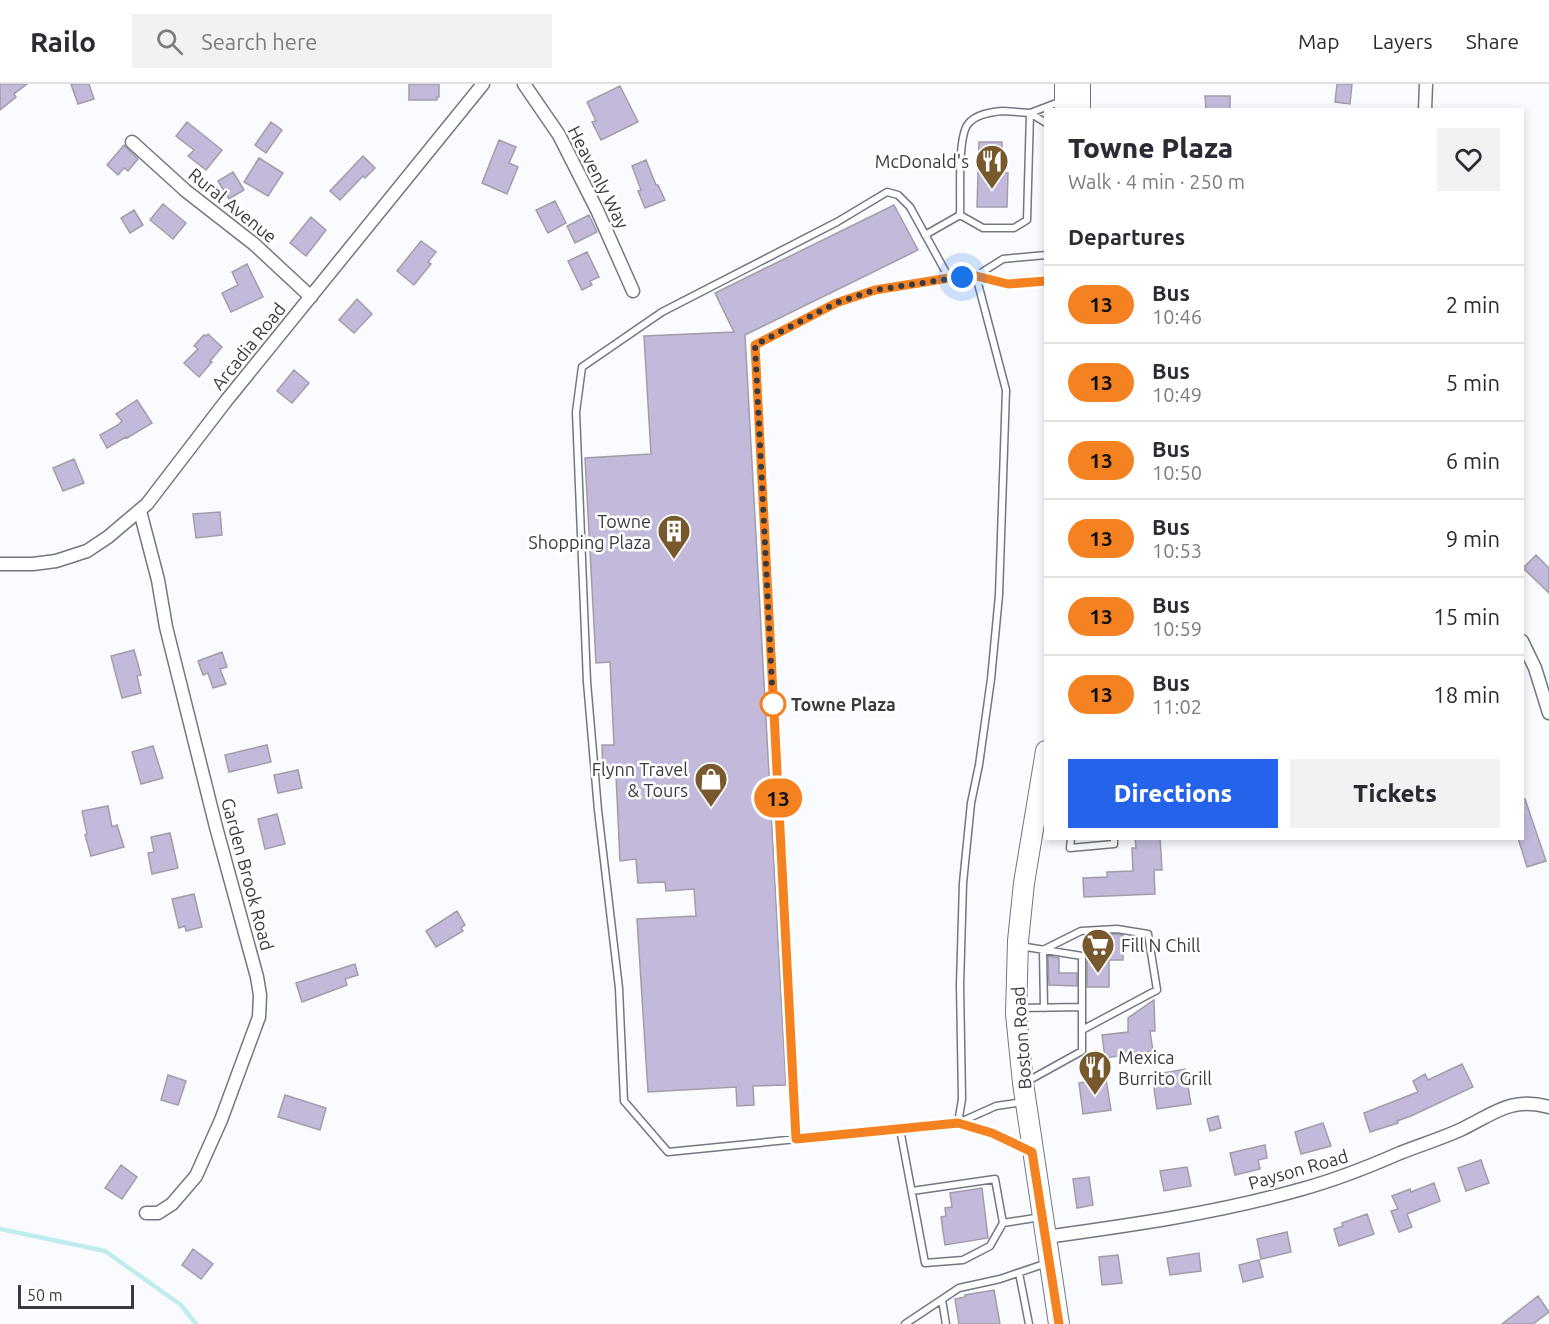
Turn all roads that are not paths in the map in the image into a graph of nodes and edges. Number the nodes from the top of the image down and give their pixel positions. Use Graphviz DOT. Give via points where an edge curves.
graph roads {
  1 [pos="483,84"];
  2 [pos="524,84"];
  3 [pos="1080,84"];
  4 [pos="1426,84"];
  5 [pos="1069,101"];
  6 [pos="1046,108"];
  7 [pos="1425,108"];
  8 [pos="1044,109"];
  9 [pos="1030,113"];
  10 [pos="1044,122"];
  11 [pos="132,142"];
  12 [pos="960,215"];
  13 [pos="925,235"];
  14 [pos="1044,255"];
  15 [pos="976,276"];
  16 [pos="949,278"];
  17 [pos="1044,281"];
  18 [pos="633,291"];
  19 [pos="311,297"];
  20 [pos="140,511"];
  21 [pos="0,564"];
  22 [pos="1524,645"];
  23 [pos="1549,714"];
  24 [pos="1044,770"];
  25 [pos="1040,808"];
  26 [pos="1071,840"];
  27 [pos="1114,840"];
  28 [pos="1018,946"];
  29 [pos="1043,950"];
  30 [pos="1082,1007"];
  31 [pos="1017,1008"];
  32 [pos="1044,1008"];
  33 [pos="1082,1030"];
  34 [pos="1024,1092"];
  35 [pos="1549,1107"];
  36 [pos="958,1123"];
  37 [pos="900,1129"];
  38 [pos="796,1139"];
  39 [pos="1032,1152"];
  40 [pos="912,1191"];
  41 [pos="146,1213"];
  42 [pos="1043,1217"];
  43 [pos="1003,1223"];
  44 [pos="1046,1237"];
  45 [pos="1050,1262"];
  46 [pos="1019,1273"];
  47 [pos="942,1300"];
  48 [pos="905,1324"];
  49 [pos="946,1324"];
  50 [pos="1029,1324"];
  51 [pos="1059,1324"];
  1 -- 19 [label="street, Arcadia Road"];
  2 -- 18 [label="street, Heavenly Way" via="559,135"];
  3 -- 5 [label="main road"];
  4 -- 7 [label="street"];
  5 -- 6 [label="lane"];
  8 -- 9 [label="lane"];
  9 -- 10 [label="lane"];
  9 -- 12 [label="lane" via="985,113 968,124 961,141"];
  9 -- 12 [label="lane" via="1027,220 1014,228 983,228"];
  11 -- 19 [label="street, Rural Avenue"];
  12 -- 13 [label="lane"];
  13 -- 16 [label="lane"];
  13 -- 38 [label="lane" via="910,207 898,195 887,192 662,312 582,367 576,412 586,682 619,988 624,1101 668,1152"];
  14 -- 15 [label="lane" via="1003,259"];
  15 -- 16 [label="lane"];
  15 -- 17 [label="lane" via="1008,284"];
  15 -- 36 [label="lane" via="1006,390 999,595 963,884 962,1099"];
  16 -- 38 [label="lane" via="875,290 836,303 755,345"];
  19 -- 20 [label="street, Arcadia Road"];
  20 -- 21 [label="street, Arcadia Road" via="99,543 76,555 33,564"];
  20 -- 41 [label="street, Garden Brook Road" via="260,995 259,1017 196,1176 172,1204 158,1213"];
  22 -- 23 [label="street"];
  24 -- 25 [label="main road, Boston Road"];
  25 -- 28 [label="main road, Boston Road" via="1024,883"];
  26 -- 27 [label="lane" via="1070,848 1114,844"];
  28 -- 29 [label="lane"];
  28 -- 31 [label="main road, Boston Road"];
  29 -- 30 [label="lane" via="1082,956"];
  29 -- 32 [label="lane"];
  29 -- 33 [label="lane" via="1081,931 1117,929 1148,934 1157,990"];
  30 -- 32 [label="lane"];
  30 -- 33 [label="lane"];
  31 -- 32 [label="lane"];
  31 -- 34 [label="main road, Boston Road"];
  33 -- 34 [label="lane" via="1082,1051"];
  34 -- 36 [label="lane"];
  34 -- 39 [label="main road, Boston Road"];
  35 -- 44 [label="street, Payson Road" via="1518,1103 1499,1109 1461,1129 1301,1189 1178,1217"];
  36 -- 37 [label="lane"];
  36 -- 39 [label="lane" via="992,1133"];
  37 -- 38 [label="lane"];
  37 -- 40 [label="lane"];
  39 -- 42 [label="main road, Boston Road"];
  40 -- 43 [label="lane" via="995,1179"];
  40 -- 43 [label="lane" via="924,1263 963,1260 981,1251 990,1246"];
  42 -- 43 [label="lane"];
  42 -- 44 [label="main road, Boston Road"];
  44 -- 45 [label="main road, Boston Road"];
  45 -- 46 [label="lane"];
  45 -- 51 [label="main road, Boston Road"];
  46 -- 47 [label="lane" via="959,1288"];
  46 -- 50 [label="lane"];
  47 -- 48 [label="lane"];
  47 -- 49 [label="lane"];
}
